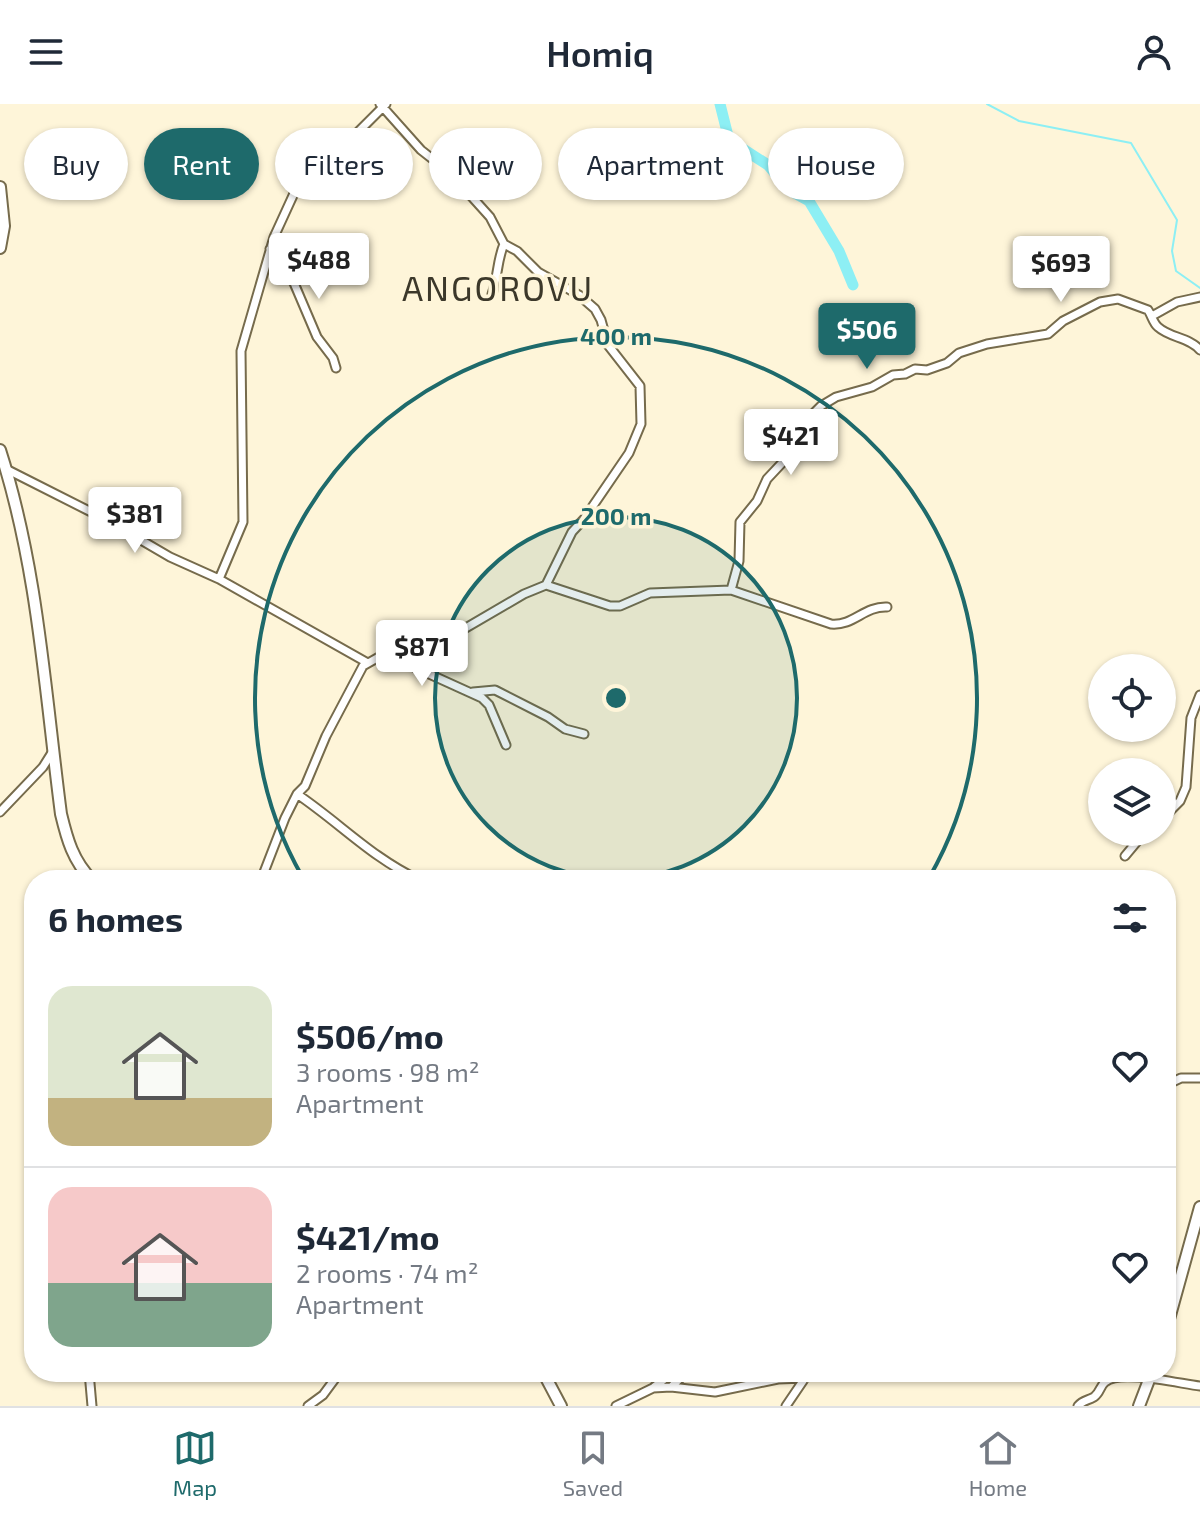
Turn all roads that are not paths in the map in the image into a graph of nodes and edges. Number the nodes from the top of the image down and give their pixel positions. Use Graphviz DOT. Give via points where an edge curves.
graph roads {
  1 [pos="383,105"];
  2 [pos="0,187"];
  3 [pos="504,244"];
  4 [pos="0,248"];
  5 [pos="270,249"];
  6 [pos="492,294"];
  7 [pos="1200,297"];
  8 [pos="1152,316"];
  9 [pos="1200,350"];
  10 [pos="336,368"];
  11 [pos="0,450"];
  12 [pos="6,469"];
  13 [pos="219,579"];
  14 [pos="546,585"];
  15 [pos="731,590"];
  16 [pos="887,607"];
  17 [pos="383,653"];
  18 [pos="366,662"];
  19 [pos="473,692"];
  20 [pos="1200,695"];
  21 [pos="584,734"];
  22 [pos="506,745"];
  23 [pos="53,751"];
  24 [pos="297,794"];
  25 [pos="1176,805"];
  26 [pos="0,812"];
  27 [pos="1133,846"];
  28 [pos="1125,856"];
  29 [pos="82,870"];
  30 [pos="265,870"];
  31 [pos="401,870"];
  32 [pos="1200,1078"];
  33 [pos="1176,1080"];
  34 [pos="1200,1207"];
  35 [pos="1176,1294"];
  36 [pos="1176,1381"];
  37 [pos="90,1382"];
  38 [pos="333,1382"];
  39 [pos="548,1382"];
  40 [pos="661,1382"];
  41 [pos="676,1382"];
  42 [pos="763,1382"];
  43 [pos="802,1382"];
  44 [pos="1105,1382"];
  45 [pos="1149,1382"];
  46 [pos="1200,1386"];
  47 [pos="671,1387"];
  48 [pos="653,1388"];
  49 [pos="92,1406"];
  50 [pos="308,1406"];
  51 [pos="561,1406"];
  52 [pos="616,1406"];
  53 [pos="786,1406"];
  54 [pos="1078,1406"];
  55 [pos="1139,1406"];
  1 -- 3 [label="street" via="490,217"];
  1 -- 5 [label="street" via="296,189"];
  2 -- 4 [label="street"];
  3 -- 6 [label="street"];
  3 -- 14 [label="street" via="595,309 608,345 642,394 641,424 629,453 572,532"];
  5 -- 10 [label="street" via="294,283"];
  5 -- 13 [label="street" via="241,351 243,522"];
  7 -- 8 [label="street"];
  8 -- 9 [label="street" via="1162,330"];
  8 -- 15 [label="street" via="1118,299 1100,302 1048,334 987,344 937,367 893,375 821,406 740,522 739,561"];
  11 -- 12 [label="street"];
  12 -- 13 [label="street"];
  12 -- 23 [label="street" via="27,555"];
  13 -- 18 [label="street"];
  14 -- 15 [label="street" via="610,606 650,593"];
  14 -- 17 [label="street" via="436,642 400,645"];
  15 -- 16 [label="street" via="831,624 845,624 869,609"];
  17 -- 18 [label="street"];
  17 -- 19 [label="street"];
  18 -- 24 [label="street"];
  19 -- 21 [label="street" via="495,690"];
  19 -- 22 [label="street" via="487,702"];
  20 -- 25 [label="street" via="1191,718 1186,787"];
  23 -- 26 [label="street"];
  23 -- 29 [label="street" via="61,814"];
  24 -- 30 [label="street"];
  24 -- 31 [label="street"];
  27 -- 28 [label="street"];
  32 -- 33 [label="street"];
  34 -- 35 [label="street"];
  36 -- 46 [label="street"];
  37 -- 49 [label="street"];
  38 -- 50 [label="street"];
  39 -- 51 [label="street"];
  40 -- 48 [label="street"];
  41 -- 47 [label="street"];
  42 -- 47 [label="street" via="715,1392"];
  43 -- 53 [label="street"];
  44 -- 54 [label="street"];
  45 -- 55 [label="street"];
  47 -- 48 [label="street"];
  48 -- 52 [label="street"];
}
